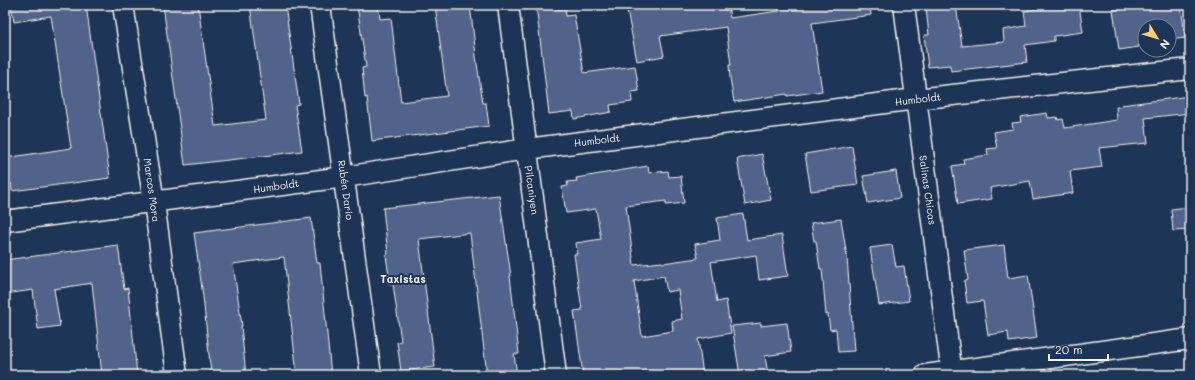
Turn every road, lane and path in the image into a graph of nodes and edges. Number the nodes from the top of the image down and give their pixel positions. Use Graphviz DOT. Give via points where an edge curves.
graph roads {
  1 [pos="124,5"];
  2 [pos="320,5"];
  3 [pos="508,5"];
  4 [pos="904,5"];
  5 [pos="1190,69"];
  6 [pos="916,99"];
  7 [pos="527,149"];
  8 [pos="344,176"];
  9 [pos="154,202"];
  10 [pos="5,221"];
  11 [pos="1190,339"];
  12 [pos="952,373"];
  13 [pos="177,375"];
  14 [pos="371,375"];
  15 [pos="556,375"];
  16 [pos="925,375"];
  1 -- 9 [label="street, Marcos Mora"];
  2 -- 8 [label="street, Rubén Darío"];
  3 -- 7 [label="street, Pilcaniyen"];
  4 -- 6 [label="street, Salinas Chicas"];
  5 -- 6 [label="street, Humboldt"];
  6 -- 7 [label="street, Humboldt"];
  6 -- 12 [label="street, Salinas Chicas"];
  7 -- 8 [label="street, Humboldt"];
  7 -- 15 [label="street, Pilcaniyen"];
  8 -- 9 [label="street, Humboldt"];
  8 -- 14 [label="street, Rubén Darío"];
  9 -- 10 [label="street, Humboldt"];
  9 -- 13 [label="street, Marcos Mora"];
  11 -- 12 [label="street"];
  12 -- 16 [label="street"];
}
